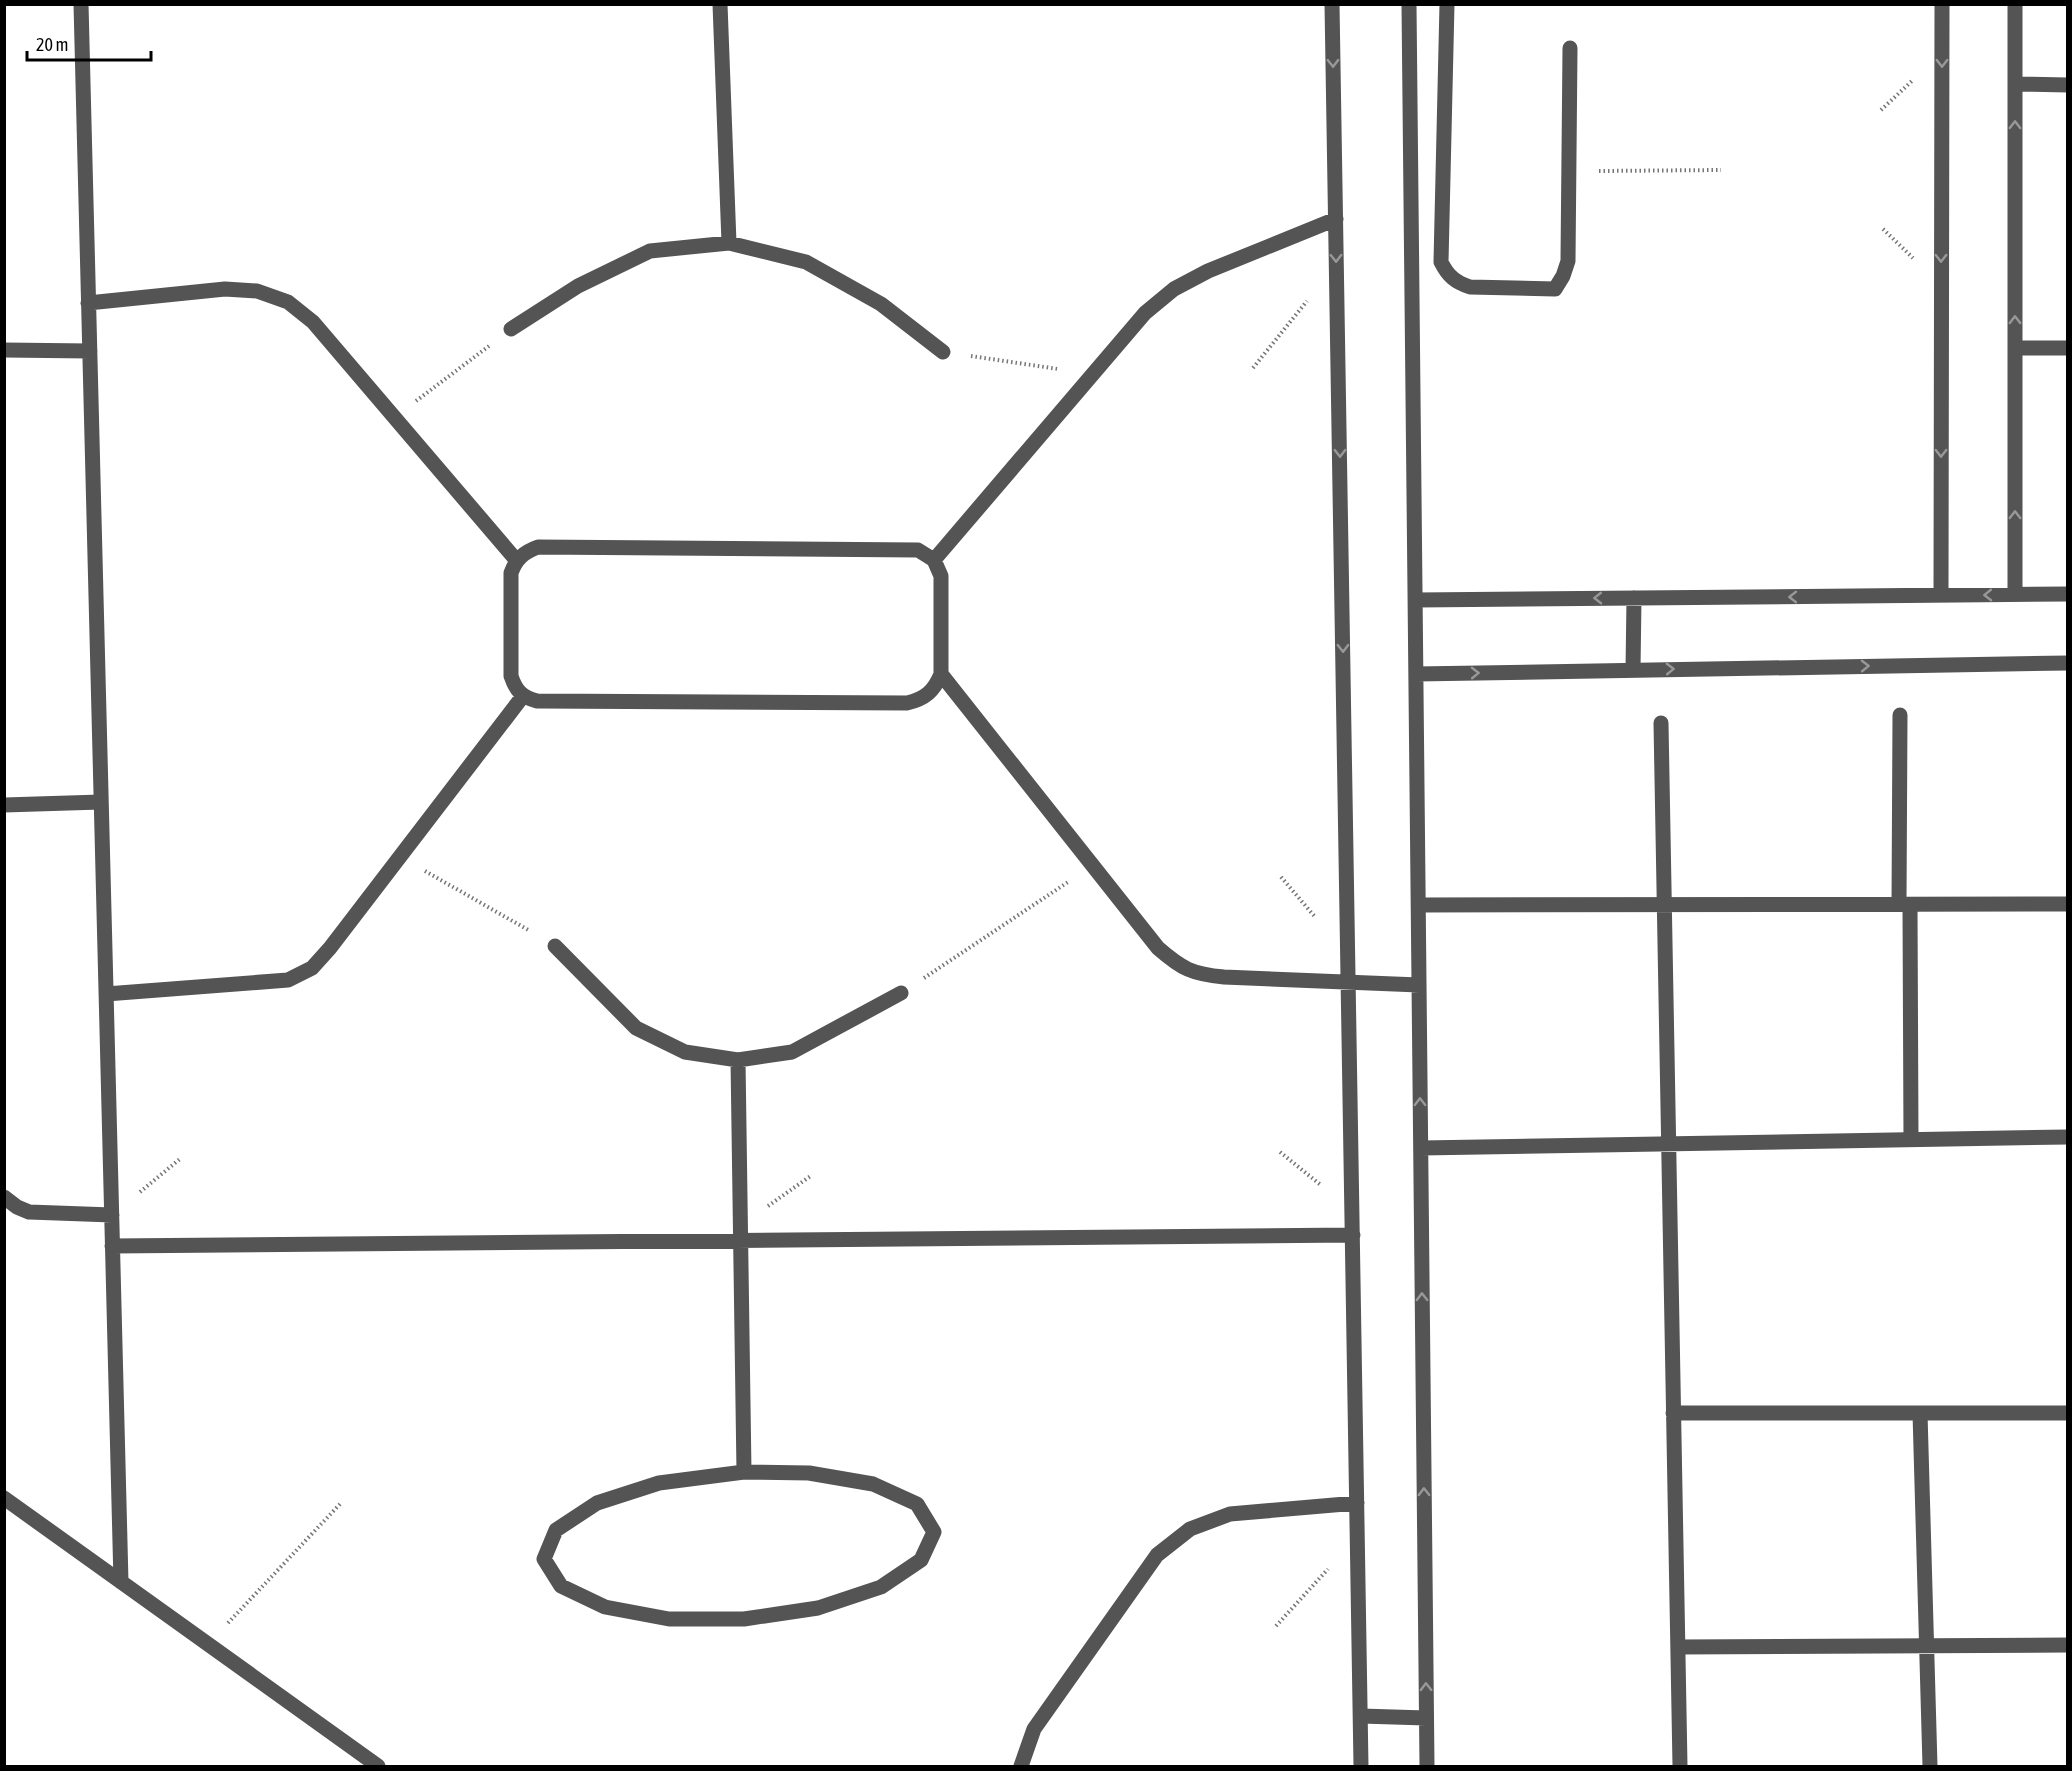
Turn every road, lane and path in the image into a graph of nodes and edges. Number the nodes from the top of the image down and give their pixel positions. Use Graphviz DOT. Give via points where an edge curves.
graph roads {
  1 [pos="81,4"];
  2 [pos="720,4"];
  3 [pos="1332,4"];
  4 [pos="1409,4"];
  5 [pos="1447,4"];
  6 [pos="1942,4"];
  7 [pos="2015,4"];
  8 [pos="1570,48"];
  9 [pos="2015,84"];
  10 [pos="2067,85"];
  11 [pos="1721,170"];
  12 [pos="1569,172"];
  13 [pos="1336,219"];
  14 [pos="729,243"];
  15 [pos="1336,265"];
  16 [pos="88,303"];
  17 [pos="511,329"];
  18 [pos="2014,348"];
  19 [pos="2067,348"];
  20 [pos="4,350"];
  21 [pos="90,351"];
  22 [pos="943,352"];
  23 [pos="1253,368"];
  24 [pos="1092,374"];
  25 [pos="394,418"];
  26 [pos="934,560"];
  27 [pos="517,561"];
  28 [pos="2015,594"];
  29 [pos="2067,594"];
  30 [pos="1941,595"];
  31 [pos="1634,598"];
  32 [pos="1416,600"];
  33 [pos="2067,663"];
  34 [pos="1633,670"];
  35 [pos="941,674"];
  36 [pos="1416,674"];
  37 [pos="523,696"];
  38 [pos="1900,715"];
  39 [pos="1661,723"];
  40 [pos="101,802"];
  41 [pos="4,805"];
  42 [pos="401,857"];
  43 [pos="1092,866"];
  44 [pos="1281,877"];
  45 [pos="1664,904"];
  46 [pos="1904,904"];
  47 [pos="2067,904"];
  48 [pos="1419,905"];
  49 [pos="555,946"];
  50 [pos="1348,955"];
  51 [pos="1349,982"];
  52 [pos="1419,985"];
  53 [pos="106,993"];
  54 [pos="901,993"];
  55 [pos="738,1060"];
  56 [pos="2067,1137"];
  57 [pos="1911,1139"];
  58 [pos="1669,1144"];
  59 [pos="1421,1148"];
  60 [pos="1280,1152"];
  61 [pos="181,1158"];
  62 [pos="812,1175"];
  63 [pos="4,1197"];
  64 [pos="1353,1211"];
  65 [pos="112,1215"];
  66 [pos="741,1232"];
  67 [pos="1353,1235"];
  68 [pos="112,1246"];
  69 [pos="1674,1413"];
  70 [pos="1920,1413"];
  71 [pos="2067,1413"];
  72 [pos="744,1472"];
  73 [pos="4,1498"];
  74 [pos="1358,1503"];
  75 [pos="340,1504"];
  76 [pos="1358,1536"];
  77 [pos="121,1582"];
  78 [pos="1276,1626"];
  79 [pos="208,1644"];
  80 [pos="2067,1645"];
  81 [pos="1926,1646"];
  82 [pos="1678,1647"];
  83 [pos="1360,1716"];
  84 [pos="1426,1718"];
  85 [pos="378,1767"];
  86 [pos="1021,1767"];
  87 [pos="1361,1767"];
  88 [pos="1427,1767"];
  89 [pos="1680,1767"];
  90 [pos="1930,1767"];
  1 -- 16 [label="street"];
  2 -- 14 [label="street"];
  3 -- 13 [label="street, one-way"];
  4 -- 32 [label="street"];
  5 -- 12 [label="street" via="1441,262 1452,279 1470,287 1555,289 1568,261"];
  6 -- 30 [label="street, one-way"];
  7 -- 9 [label="street"];
  8 -- 12 [label="street"];
  9 -- 10 [label="street"];
  18 -- 9 [label="street, one-way"];
  11 -- 12 [label="path"];
  13 -- 15 [label="street, one-way"];
  13 -- 24 [label="street" via="1208,271 1174,289 1145,312"];
  14 -- 17 [label="street" via="650,251 578,285"];
  14 -- 22 [label="street" via="806,262 881,304"];
  15 -- 23 [label="path"];
  15 -- 50 [label="street, one-way"];
  16 -- 21 [label="street"];
  16 -- 25 [label="street" via="225,290 257,291 288,302 313,322"];
  17 -- 25 [label="path"];
  18 -- 19 [label="street"];
  28 -- 18 [label="street, one-way"];
  20 -- 21 [label="street"];
  21 -- 40 [label="street"];
  22 -- 24 [label="path"];
  24 -- 26 [label="street"];
  25 -- 27 [label="street"];
  26 -- 27 [label="street" via="909,549 538,547"];
  26 -- 35 [label="street" via="942,576"];
  27 -- 37 [label="street" via="511,573 511,676"];
  28 -- 29 [label="street"];
  28 -- 30 [label="street, one-way"];
  30 -- 31 [label="street, one-way"];
  31 -- 32 [label="street, one-way"];
  31 -- 34 [label="street"];
  32 -- 36 [label="street"];
  34 -- 33 [label="street, one-way"];
  36 -- 34 [label="street, one-way"];
  35 -- 37 [label="street" via="929,695 907,703 537,701"];
  35 -- 43 [label="street"];
  36 -- 48 [label="street"];
  37 -- 42 [label="street"];
  38 -- 46 [label="street"];
  39 -- 45 [label="street"];
  40 -- 41 [label="street"];
  40 -- 53 [label="street"];
  42 -- 49 [label="path"];
  42 -- 53 [label="street" via="312,968 288,980"];
  43 -- 51 [label="street" via="1158,948 1185,968 1224,977"];
  43 -- 54 [label="path"];
  44 -- 50 [label="path"];
  45 -- 46 [label="street"];
  45 -- 48 [label="street"];
  45 -- 58 [label="street"];
  46 -- 47 [label="street"];
  46 -- 57 [label="street"];
  48 -- 52 [label="street"];
  49 -- 55 [label="street" via="636,1028 685,1052"];
  50 -- 51 [label="street"];
  51 -- 52 [label="street"];
  51 -- 64 [label="street"];
  59 -- 52 [label="street, one-way"];
  53 -- 65 [label="street"];
  54 -- 55 [label="street" via="792,1052"];
  55 -- 66 [label="street"];
  56 -- 57 [label="street"];
  57 -- 58 [label="street"];
  58 -- 59 [label="street"];
  58 -- 69 [label="street"];
  84 -- 59 [label="street, one-way"];
  60 -- 64 [label="path"];
  61 -- 65 [label="path"];
  62 -- 66 [label="path"];
  63 -- 65 [label="street" via="29,1212"];
  64 -- 67 [label="street"];
  65 -- 68 [label="street"];
  66 -- 67 [label="street"];
  66 -- 68 [label="street"];
  66 -- 72 [label="street"];
  67 -- 74 [label="street"];
  68 -- 77 [label="street"];
  69 -- 70 [label="street"];
  69 -- 82 [label="street"];
  70 -- 71 [label="street"];
  70 -- 81 [label="street"];
  72 -- 72 [label="street" via="659,1483 597,1503 556,1530 544,1559 561,1586 605,1607 669,1619 744,1619 818,1608 881,1587 921,1560 934,1532 917,1504 873,1484 808,1473"];
  73 -- 77 [label="street"];
  74 -- 76 [label="street"];
  74 -- 86 [label="street" via="1230,1514 1190,1529 1157,1555 1034,1729"];
  75 -- 79 [label="path"];
  76 -- 78 [label="path"];
  76 -- 83 [label="street"];
  77 -- 79 [label="street"];
  79 -- 85 [label="street"];
  80 -- 81 [label="street"];
  81 -- 82 [label="street"];
  81 -- 90 [label="street"];
  82 -- 89 [label="street"];
  83 -- 84 [label="street"];
  83 -- 87 [label="street"];
  84 -- 88 [label="street"];
}
